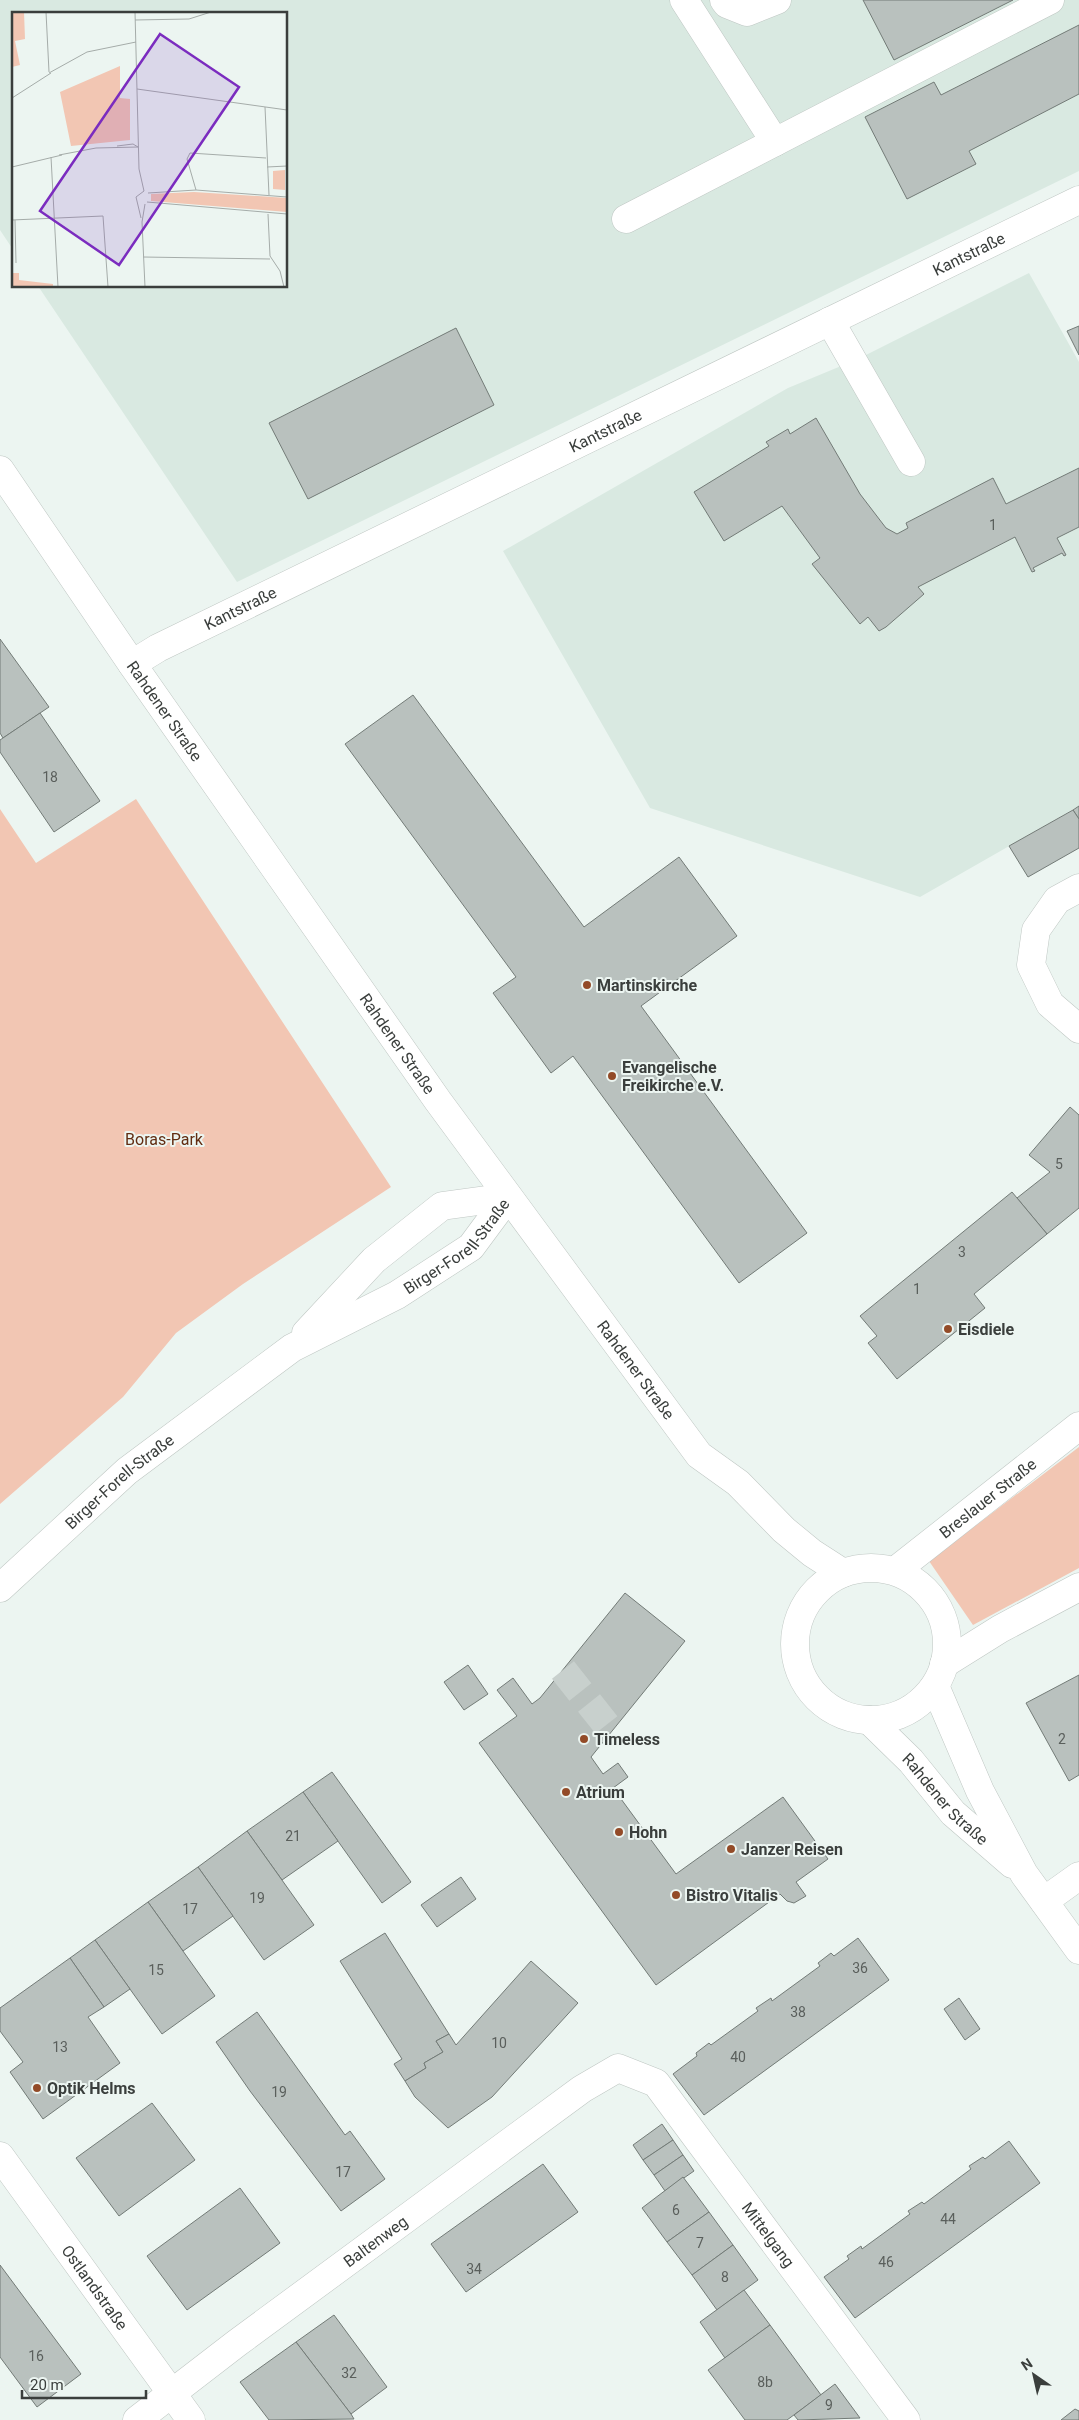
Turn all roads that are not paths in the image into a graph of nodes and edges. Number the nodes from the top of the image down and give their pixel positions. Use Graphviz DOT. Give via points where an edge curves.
graph roads {
  1 [pos="684,0"];
  2 [pos="724,0"];
  3 [pos="777,0"];
  4 [pos="1050,0"];
  5 [pos="775,142"];
  6 [pos="1079,200"];
  7 [pos="626,219"];
  8 [pos="830,321"];
  9 [pos="911,462"];
  10 [pos="0,470"];
  11 [pos="132,664"];
  12 [pos="1079,888"];
  13 [pos="1079,1029"];
  14 [pos="508,1197"];
  15 [pos="292,1348"];
  16 [pos="1079,1426"];
  17 [pos="895,1571"];
  18 [pos="843,1573"];
  19 [pos="1079,1587"];
  20 [pos="0,1588"];
  21 [pos="940,1675"];
  22 [pos="870,1720"];
  23 [pos="1024,1874"];
  24 [pos="1079,1876"];
  25 [pos="1044,1901"];
  26 [pos="1079,1950"];
  27 [pos="618,2068"];
  28 [pos="0,2156"];
  29 [pos="171,2394"];
  30 [pos="137,2420"];
  31 [pos="191,2420"];
  32 [pos="906,2420"];
  1 -- 5 [label="street"];
  2 -- 3 [label="street" via="747,12"];
  4 -- 5 [label="street"];
  5 -- 7 [label="street"];
  6 -- 8 [label="street, Kantstraße"];
  8 -- 9 [label="street"];
  8 -- 11 [label="street, Kantstraße" via="167,644"];
  10 -- 11 [label="street, Rahdener Straße"];
  11 -- 14 [label="street, Rahdener Straße"];
  12 -- 13 [label="street" via="1057,900 1036,930 1031,965 1050,1004"];
  14 -- 15 [label="street, Birger-Forell-Straße" via="471,1247 397,1295"];
  14 -- 15 [label="street, Birger-Forell-Straße" via="442,1206 374,1260"];
  14 -- 18 [label="street, Rahdener Straße" via="699,1455 738,1483 784,1530 812,1553"];
  15 -- 20 [label="street, Birger-Forell-Straße" via="127,1471"];
  16 -- 17 [label="street, Breslauer Straße"];
  17 -- 18 [label="street" via="868,1567"];
  17 -- 21 [label="street" via="920,1585 938,1608 947,1635"];
  18 -- 22 [label="street" via="819,1587 802,1609 794,1635 796,1661 806,1684 822,1703 845,1716"];
  19 -- 21 [label="street" via="1000,1629"];
  21 -- 22 [label="street" via="917,1704 895,1716"];
  21 -- 23 [label="street, Rahdener Straße" via="980,1791"];
  22 -- 23 [label="street, Rahdener Straße" via="911,1761 953,1813"];
  23 -- 25 [label="street, Rahdener Straße"];
  24 -- 25 [label="street"];
  25 -- 26 [label="street, Rahdener Straße"];
  27 -- 29 [label="street, Baltenweg" via="582,2089"];
  27 -- 32 [label="street, Mittelgang" via="656,2083"];
  28 -- 29 [label="street, Ostlandstraße"];
  29 -- 30 [label="street, Baltenweg"];
  29 -- 31 [label="street, Ostlandstraße"];
}
